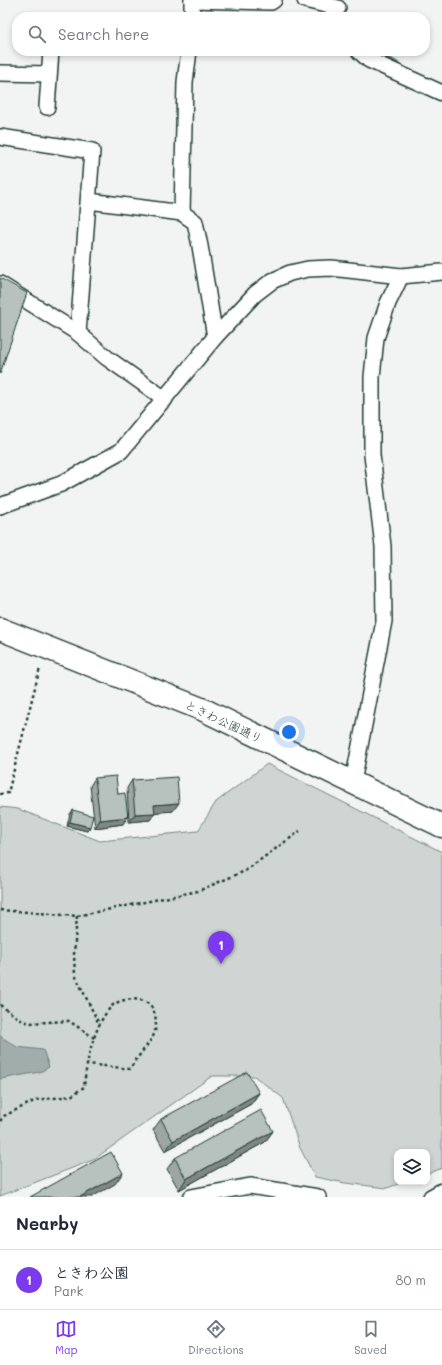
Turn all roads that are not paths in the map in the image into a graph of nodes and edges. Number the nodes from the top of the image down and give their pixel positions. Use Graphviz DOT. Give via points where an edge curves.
graph roads {
  1 [pos="192,0"];
  2 [pos="274,0"];
  3 [pos="305,0"];
  4 [pos="339,8"];
  5 [pos="192,12"];
  6 [pos="51,56"];
  7 [pos="188,56"];
  8 [pos="365,56"];
  9 [pos="0,72"];
  10 [pos="49,74"];
  11 [pos="442,93"];
  12 [pos="47,107"];
  13 [pos="0,136"];
  14 [pos="89,202"];
  15 [pos="182,213"];
  16 [pos="442,272"];
  17 [pos="401,276"];
  18 [pos="0,284"];
  19 [pos="78,333"];
  20 [pos="215,338"];
  21 [pos="165,399"];
  22 [pos="0,506"];
  23 [pos="0,629"];
  24 [pos="353,782"];
  25 [pos="442,826"];
  26 [pos="442,1192"];
  27 [pos="191,1197"];
  28 [pos="318,1197"];
  29 [pos="431,1197"];
  1 -- 2 [label="street"];
  1 -- 5 [label="street"];
  3 -- 4 [label="street"];
  6 -- 10 [label="street"];
  7 -- 15 [label="street" via="185,82"];
  8 -- 11 [label="street"];
  9 -- 10 [label="street"];
  10 -- 12 [label="street"];
  13 -- 14 [label="street" via="92,151"];
  14 -- 15 [label="street"];
  14 -- 19 [label="street"];
  15 -- 20 [label="street" via="195,222"];
  16 -- 17 [label="street"];
  17 -- 20 [label="street" via="332,268 290,273 272,281 255,294"];
  17 -- 24 [label="street" via="376,338 372,377 372,455 383,546 384,621"];
  18 -- 19 [label="street"];
  19 -- 21 [label="street" via="107,358"];
  20 -- 21 [label="street"];
  21 -- 22 [label="street" via="122,451 61,484"];
  23 -- 24 [label="street, ときわ公園通り" via="204,710"];
  24 -- 25 [label="street, ときわ公園通り"];
  26 -- 29 [label="street"];
  27 -- 28 [label="street" via="250,1186"];
}
